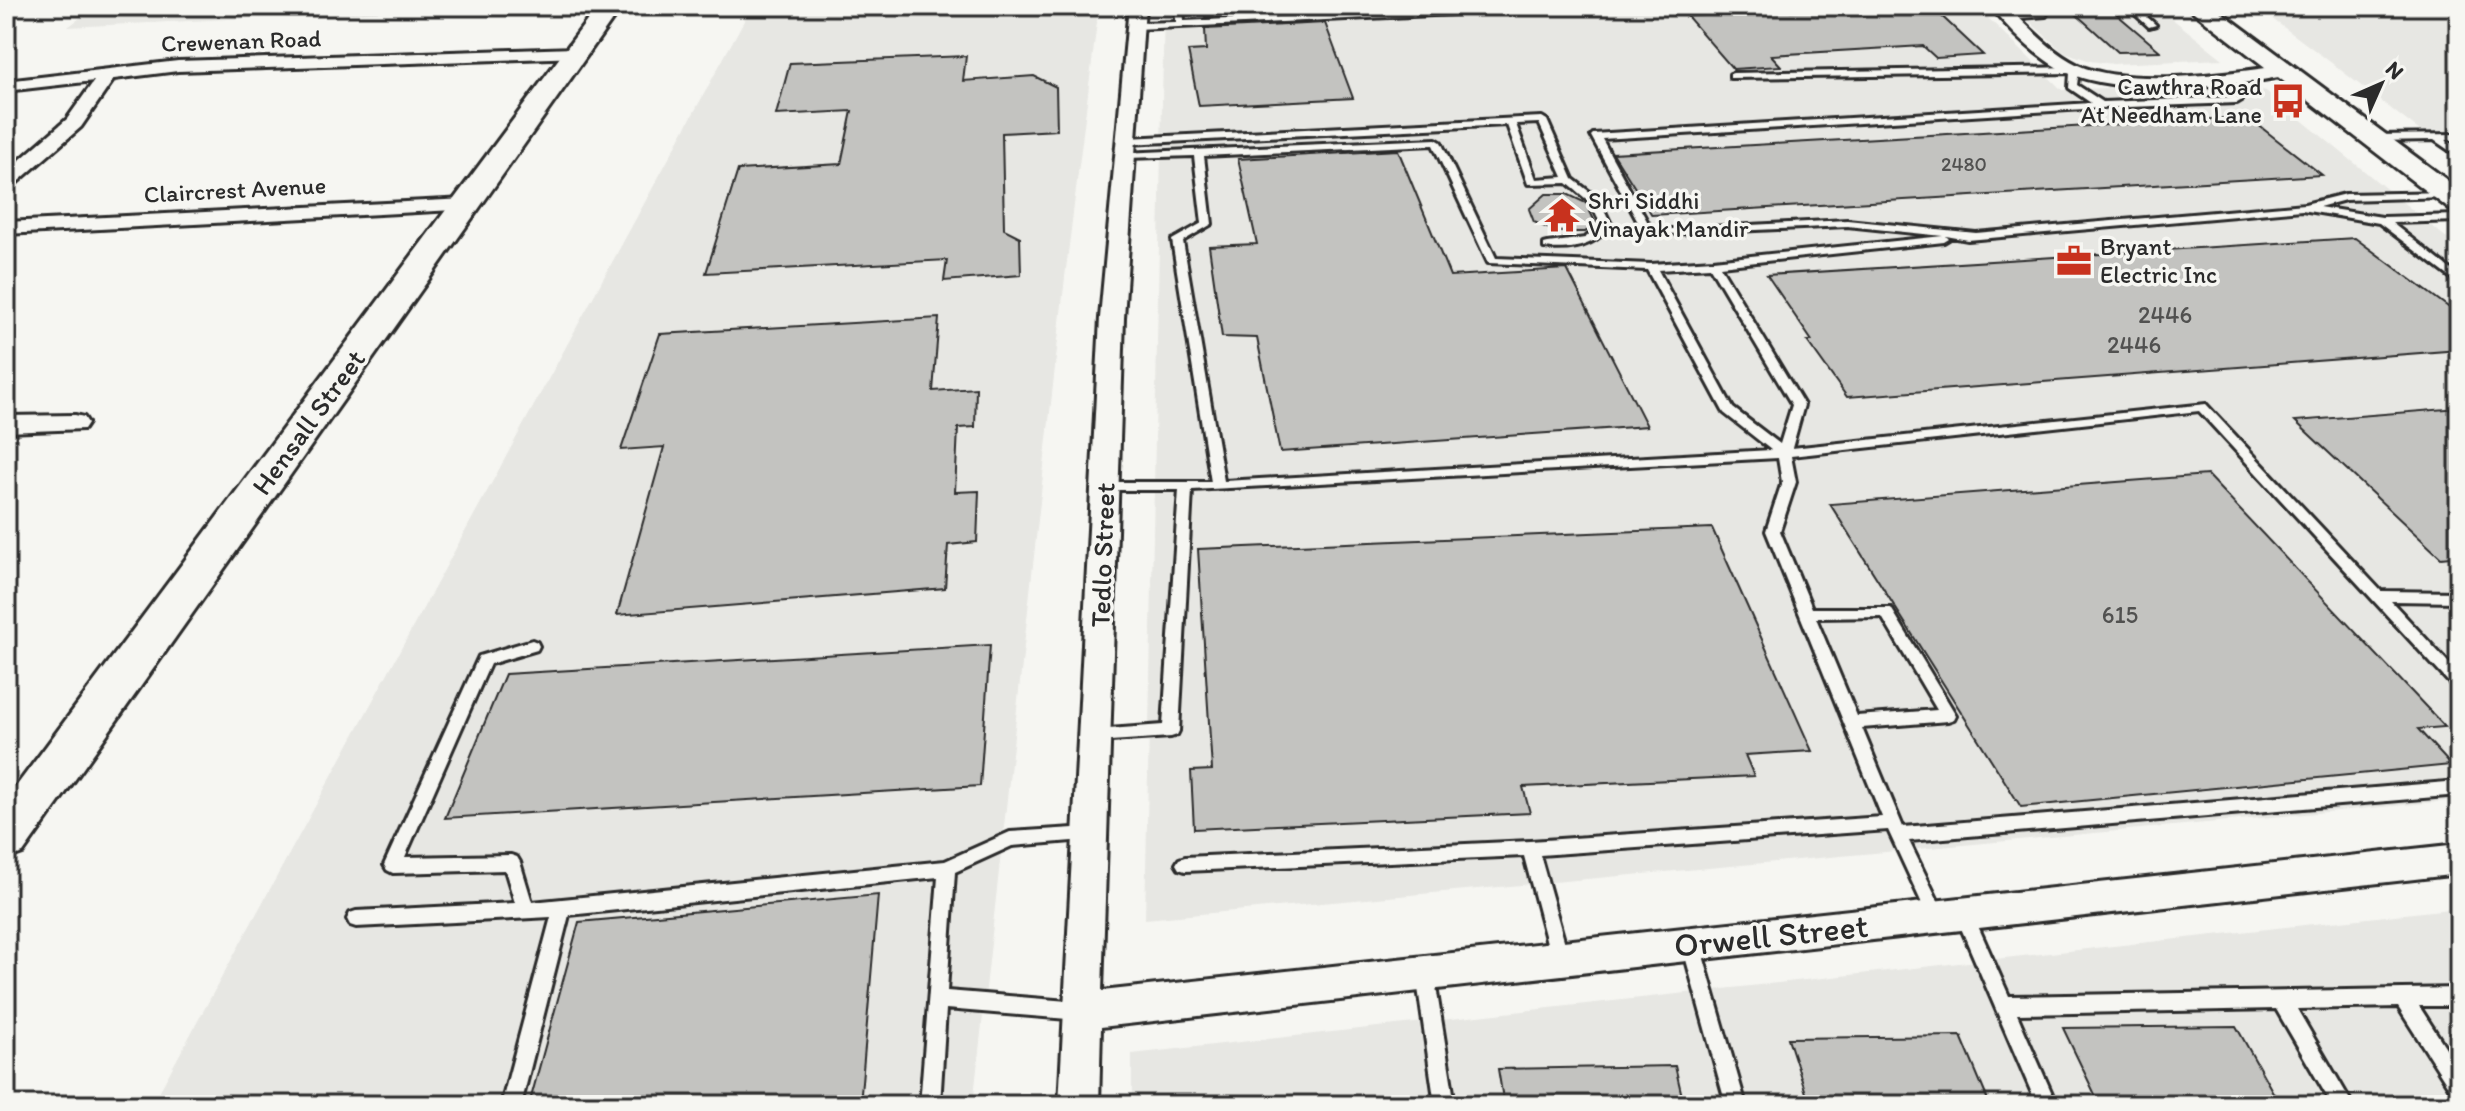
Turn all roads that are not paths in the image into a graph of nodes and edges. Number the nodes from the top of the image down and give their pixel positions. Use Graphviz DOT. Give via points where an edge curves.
graph roads {
  1 [pos="610,6"];
  2 [pos="1179,6"];
  3 [pos="1582,6"];
  4 [pos="2038,6"];
  5 [pos="2130,6"];
  6 [pos="2198,6"];
  7 [pos="2230,6"];
  8 [pos="2003,11"];
  9 [pos="1136,16"];
  10 [pos="1180,24"];
  11 [pos="2152,25"];
  12 [pos="575,53"];
  13 [pos="2075,70"];
  14 [pos="2286,70"];
  15 [pos="109,73"];
  16 [pos="1733,76"];
  17 [pos="6,86"];
  18 [pos="2237,100"];
  19 [pos="2101,105"];
  20 [pos="1510,121"];
  21 [pos="2459,137"];
  22 [pos="2374,138"];
  23 [pos="2436,138"];
  24 [pos="1127,148"];
  25 [pos="1199,153"];
  26 [pos="2459,154"];
  27 [pos="1569,180"];
  28 [pos="6,182"];
  29 [pos="466,205"];
  30 [pos="2455,205"];
  31 [pos="2302,207"];
  32 [pos="2382,220"];
  33 [pos="6,228"];
  34 [pos="1975,236"];
  35 [pos="1548,246"];
  36 [pos="1713,263"];
  37 [pos="1651,267"];
  38 [pos="2459,281"];
  39 [pos="75,423"];
  40 [pos="6,424"];
  41 [pos="1784,453"];
  42 [pos="1105,486"];
  43 [pos="1186,486"];
  44 [pos="1218,486"];
  45 [pos="2378,596"];
  46 [pos="2459,597"];
  47 [pos="1806,613"];
  48 [pos="532,646"];
  49 [pos="2459,684"];
  50 [pos="1852,723"];
  51 [pos="1095,736"];
  52 [pos="2459,788"];
  53 [pos="1896,829"];
  54 [pos="1091,834"];
  55 [pos="6,838"];
  56 [pos="1530,848"];
  57 [pos="2459,859"];
  58 [pos="1185,864"];
  59 [pos="947,868"];
  60 [pos="562,908"];
  61 [pos="526,909"];
  62 [pos="1951,916"];
  63 [pos="356,919"];
  64 [pos="1691,944"];
  65 [pos="1560,958"];
  66 [pos="1425,974"];
  67 [pos="2459,997"];
  68 [pos="937,999"];
  69 [pos="2404,999"];
  70 [pos="2282,1001"];
  71 [pos="2006,1005"];
  72 [pos="1084,1011"];
  73 [pos="2459,1085"];
  74 [pos="511,1105"];
  75 [pos="930,1105"];
  76 [pos="1079,1105"];
  77 [pos="1445,1105"];
  78 [pos="1736,1105"];
  79 [pos="2047,1105"];
  80 [pos="2343,1105"];
  1 -- 12 [label="street, Hensall Street"];
  2 -- 10 [label="lane"];
  3 -- 10 [label="lane"];
  4 -- 8 [label="lane" via="2043,14"];
  5 -- 11 [label="lane"];
  6 -- 14 [label="street"];
  7 -- 14 [label="street" via="2245,17"];
  8 -- 13 [label="street"];
  9 -- 10 [label="lane"];
  9 -- 24 [label="street, Tedlo Street"];
  12 -- 15 [label="street, Crewenan Road" via="178,66"];
  12 -- 29 [label="street, Hensall Street"];
  13 -- 14 [label="street" via="2146,80"];
  13 -- 16 [label="lane"];
  13 -- 19 [label="lane" via="2072,86"];
  14 -- 22 [label="street"];
  15 -- 17 [label="street, Crewenan Road"];
  15 -- 28 [label="street" via="74,123"];
  18 -- 19 [label="lane"];
  19 -- 34 [label="lane" via="1596,136 1649,233 1847,223"];
  20 -- 24 [label="lane"];
  20 -- 27 [label="lane" via="1542,120"];
  20 -- 27 [label="lane" via="1532,182"];
  21 -- 23 [label="lane"];
  22 -- 23 [label="lane"];
  22 -- 30 [label="street"];
  23 -- 26 [label="lane"];
  24 -- 25 [label="lane"];
  24 -- 42 [label="street, Tedlo Street"];
  25 -- 37 [label="lane" via="1436,142 1492,261"];
  25 -- 44 [label="lane" via="1207,224 1177,240"];
  27 -- 35 [label="lane" via="1595,201 1606,224 1591,242"];
  29 -- 33 [label="street, Claircrest Avenue"];
  29 -- 55 [label="street, Hensall Street"];
  30 -- 31 [label="lane" via="2345,197"];
  30 -- 32 [label="lane"];
  31 -- 32 [label="lane"];
  31 -- 34 [label="lane"];
  32 -- 38 [label="lane"];
  34 -- 36 [label="lane"];
  36 -- 37 [label="lane"];
  36 -- 41 [label="lane" via="1798,405"];
  37 -- 41 [label="lane" via="1728,410"];
  39 -- 40 [label="street"];
  41 -- 44 [label="lane"];
  41 -- 45 [label="lane" via="2202,407"];
  41 -- 47 [label="lane" via="1789,482 1773,531"];
  42 -- 43 [label="lane"];
  42 -- 51 [label="street, Tedlo Street"];
  43 -- 44 [label="lane"];
  43 -- 51 [label="lane" via="1171,731"];
  45 -- 46 [label="lane"];
  45 -- 49 [label="lane"];
  47 -- 50 [label="lane"];
  47 -- 50 [label="lane" via="1886,612 1948,715"];
  48 -- 61 [label="lane" via="484,660 393,865 511,862"];
  50 -- 53 [label="lane"];
  51 -- 54 [label="street, Tedlo Street"];
  52 -- 53 [label="lane"];
  53 -- 56 [label="lane"];
  53 -- 62 [label="lane"];
  54 -- 59 [label="lane" via="1010,839"];
  54 -- 72 [label="street, Tedlo Street"];
  56 -- 58 [label="lane"];
  56 -- 65 [label="lane"];
  57 -- 62 [label="street, Orwell Street"];
  59 -- 60 [label="lane"];
  59 -- 68 [label="lane"];
  60 -- 61 [label="lane"];
  60 -- 74 [label="lane"];
  61 -- 63 [label="lane"];
  62 -- 64 [label="street, Orwell Street"];
  62 -- 71 [label="lane"];
  64 -- 65 [label="street, Orwell Street"];
  64 -- 78 [label="lane"];
  65 -- 66 [label="street, Orwell Street"];
  66 -- 72 [label="street, Orwell Street"];
  66 -- 77 [label="lane"];
  67 -- 69 [label="lane"];
  68 -- 72 [label="lane"];
  68 -- 75 [label="lane"];
  69 -- 70 [label="lane"];
  69 -- 73 [label="lane"];
  70 -- 71 [label="lane"];
  70 -- 80 [label="lane"];
  71 -- 79 [label="lane"];
  72 -- 76 [label="street, Tedlo Street"];
}
